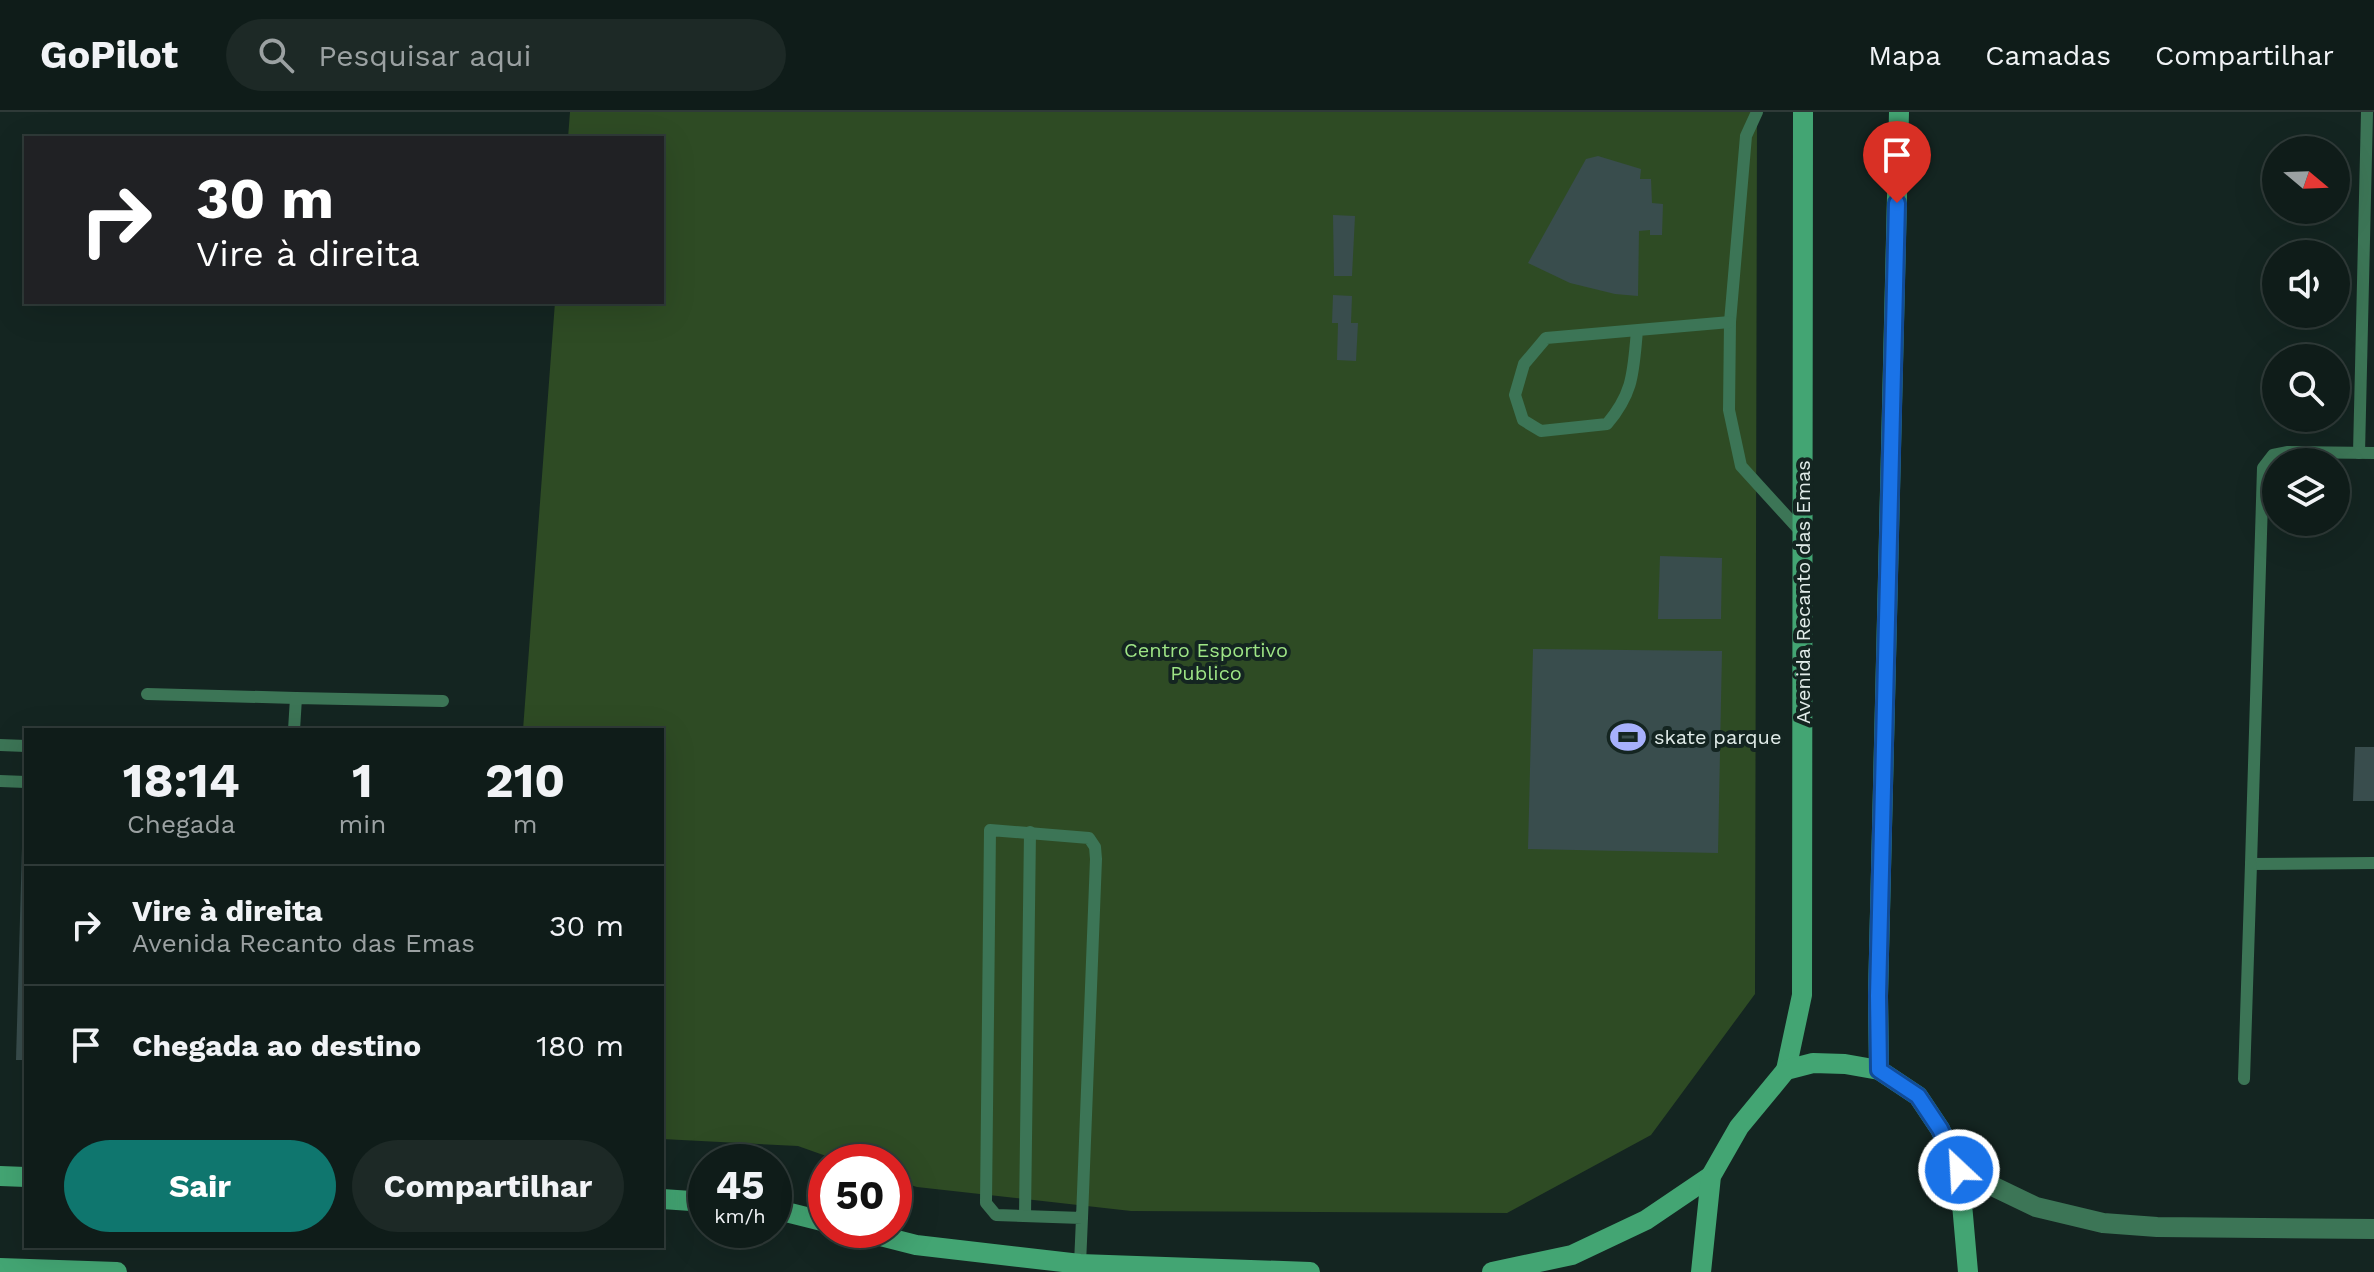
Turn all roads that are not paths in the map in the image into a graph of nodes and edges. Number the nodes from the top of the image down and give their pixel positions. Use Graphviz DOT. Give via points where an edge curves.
graph roads {
  1 [pos="1757,112"];
  2 [pos="1803,112"];
  3 [pos="1899,112"];
  4 [pos="2367,112"];
  5 [pos="2368,304"];
  6 [pos="1730,322"];
  7 [pos="1637,331"];
  8 [pos="2367,384"];
  9 [pos="2359,453"];
  10 [pos="2374,453"];
  11 [pos="1803,534"];
  12 [pos="147,694"];
  13 [pos="296,698"];
  14 [pos="443,701"];
  15 [pos="294,728"];
  16 [pos="0,745"];
  17 [pos="24,746"];
  18 [pos="0,781"];
  19 [pos="24,782"];
  20 [pos="1030,832"];
  21 [pos="2374,863"];
  22 [pos="2251,864"];
  23 [pos="1786,1070"];
  24 [pos="1879,1070"];
  25 [pos="2244,1079"];
  26 [pos="1959,1170"];
  27 [pos="0,1176"];
  28 [pos="1711,1176"];
  29 [pos="24,1177"];
  30 [pos="664,1199"];
  31 [pos="688,1201"];
  32 [pos="1025,1216"];
  33 [pos="1082,1218"];
  34 [pos="2374,1229"];
  35 [pos="912,1244"];
  36 [pos="1080,1264"];
  37 [pos="0,1268"];
  38 [pos="117,1272"];
  39 [pos="1310,1272"];
  40 [pos="1492,1272"];
  41 [pos="1701,1272"];
  42 [pos="1968,1272"];
  1 -- 6 [label="lane" via="1746,136"];
  2 -- 11 [label="main road, Avenida Recanto das Emas"];
  3 -- 24 [label="main road"];
  4 -- 5 [label="lane"];
  5 -- 8 [label="lane"];
  6 -- 7 [label="lane"];
  6 -- 11 [label="lane" via="1729,410 1741,466"];
  7 -- 7 [label="lane" via="1633,377 1624,404 1607,424 1541,431 1523,420 1515,395 1524,364 1546,338"];
  8 -- 9 [label="lane"];
  9 -- 10 [label="lane"];
  9 -- 22 [label="lane" via="2288,452 2273,455 2263,468"];
  11 -- 23 [label="main road, Avenida Recanto das Emas" via="1802,995"];
  12 -- 13 [label="lane"];
  13 -- 14 [label="lane"];
  13 -- 15 [label="lane"];
  16 -- 17 [label="lane"];
  18 -- 19 [label="lane"];
  20 -- 32 [label="lane"];
  20 -- 32 [label="lane" via="990,830 986,1203 996,1215"];
  20 -- 33 [label="lane" via="1089,838 1095,847"];
  21 -- 22 [label="lane"];
  22 -- 25 [label="lane"];
  23 -- 24 [label="main road" via="1813,1063"];
  23 -- 28 [label="main road" via="1739,1127"];
  24 -- 26 [label="main road" via="1918,1096"];
  26 -- 34 [label="street" via="2036,1207 2103,1223"];
  26 -- 42 [label="main road"];
  27 -- 29 [label="main road"];
  28 -- 40 [label="main road" via="1646,1220 1572,1255"];
  28 -- 41 [label="main road"];
  30 -- 31 [label="main road"];
  32 -- 33 [label="lane"];
  33 -- 36 [label="lane"];
  35 -- 36 [label="main road"];
  36 -- 39 [label="main road"];
  37 -- 38 [label="main road"];
}
